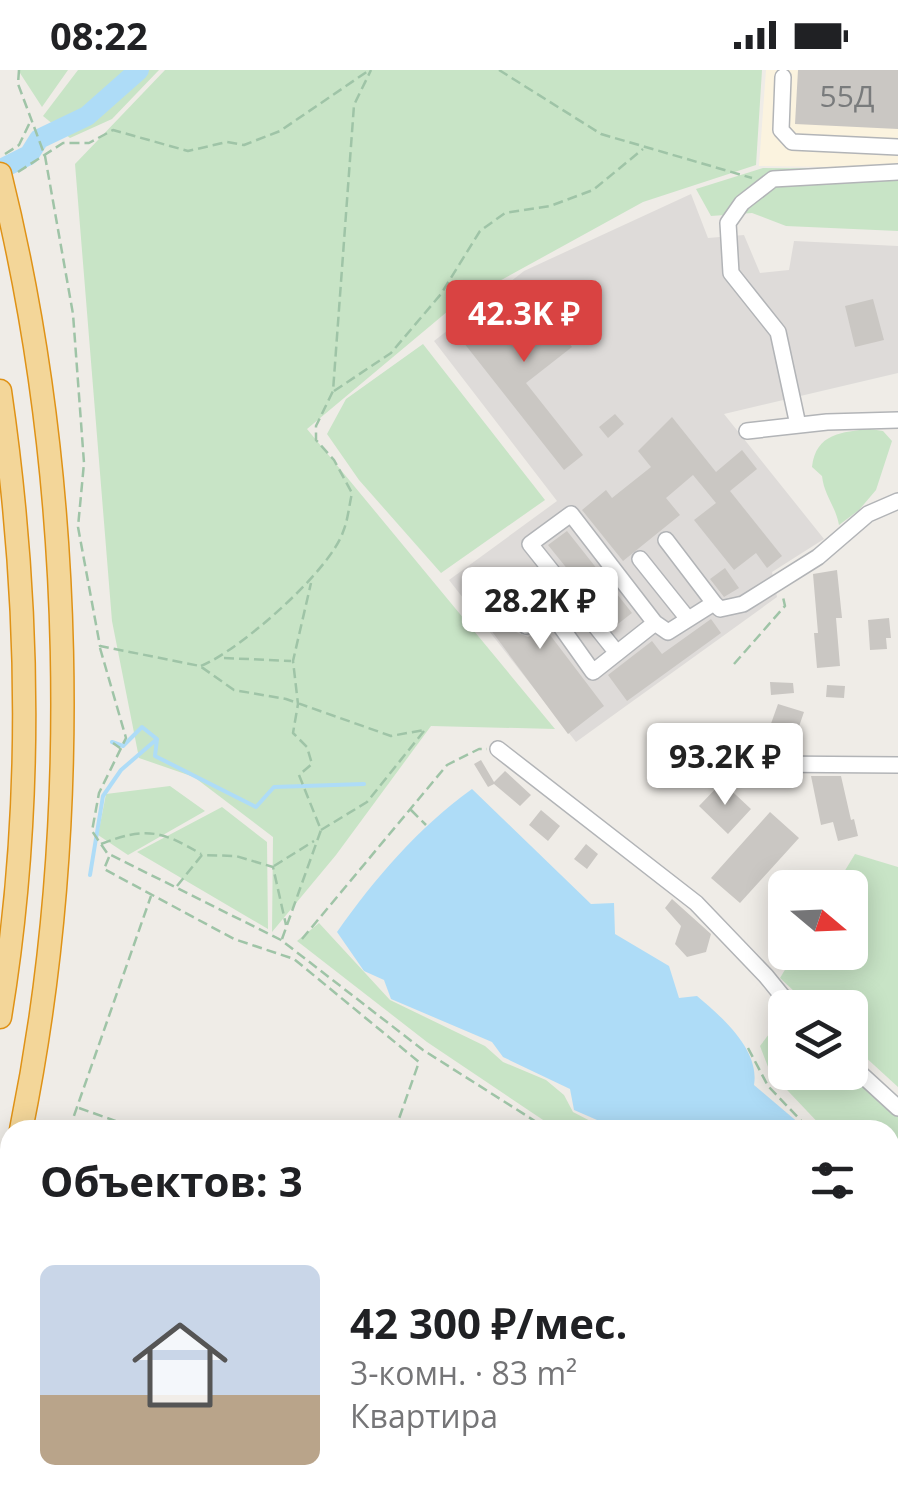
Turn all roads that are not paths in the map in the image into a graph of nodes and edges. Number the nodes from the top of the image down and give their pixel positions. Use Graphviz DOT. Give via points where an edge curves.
graph roads {
  1 [pos="782,77"];
  2 [pos="898,146"];
  3 [pos="4,169"];
  4 [pos="898,172"];
  5 [pos="0,391"];
  6 [pos="898,420"];
  7 [pos="798,426"];
  8 [pos="747,430"];
  9 [pos="898,501"];
  10 [pos="666,540"];
  11 [pos="640,558"];
  12 [pos="714,603"];
  13 [pos="688,619"];
  14 [pos="654,622"];
  15 [pos="526,626"];
  16 [pos="617,653"];
  17 [pos="498,749"];
  18 [pos="761,764"];
  19 [pos="898,765"];
  20 [pos="777,990"];
  21 [pos="0,1017"];
  22 [pos="868,1080"];
  23 [pos="898,1108"];
  24 [pos="24,1120"];
  1 -- 2 [label="street" via="782,130 792,142"];
  3 -- 24 [label="highway" via="49,455 62,680 51,921"];
  4 -- 7 [label="street" via="773,179 728,223 730,273 778,332"];
  5 -- 21 [label="highway" via="24,684 22,803"];
  6 -- 7 [label="street"];
  7 -- 8 [label="street"];
  9 -- 12 [label="street" via="868,514 818,557 743,604 720,609"];
  10 -- 12 [label="street"];
  11 -- 13 [label="street"];
  12 -- 13 [label="street"];
  13 -- 14 [label="street" via="668,632"];
  14 -- 16 [label="street"];
  14 -- 16 [label="street" via="571,514 530,544"];
  15 -- 16 [label="street" via="549,610 593,672"];
  17 -- 20 [label="street" via="696,903"];
  18 -- 19 [label="street"];
  22 -- 23 [label="street"];
}
